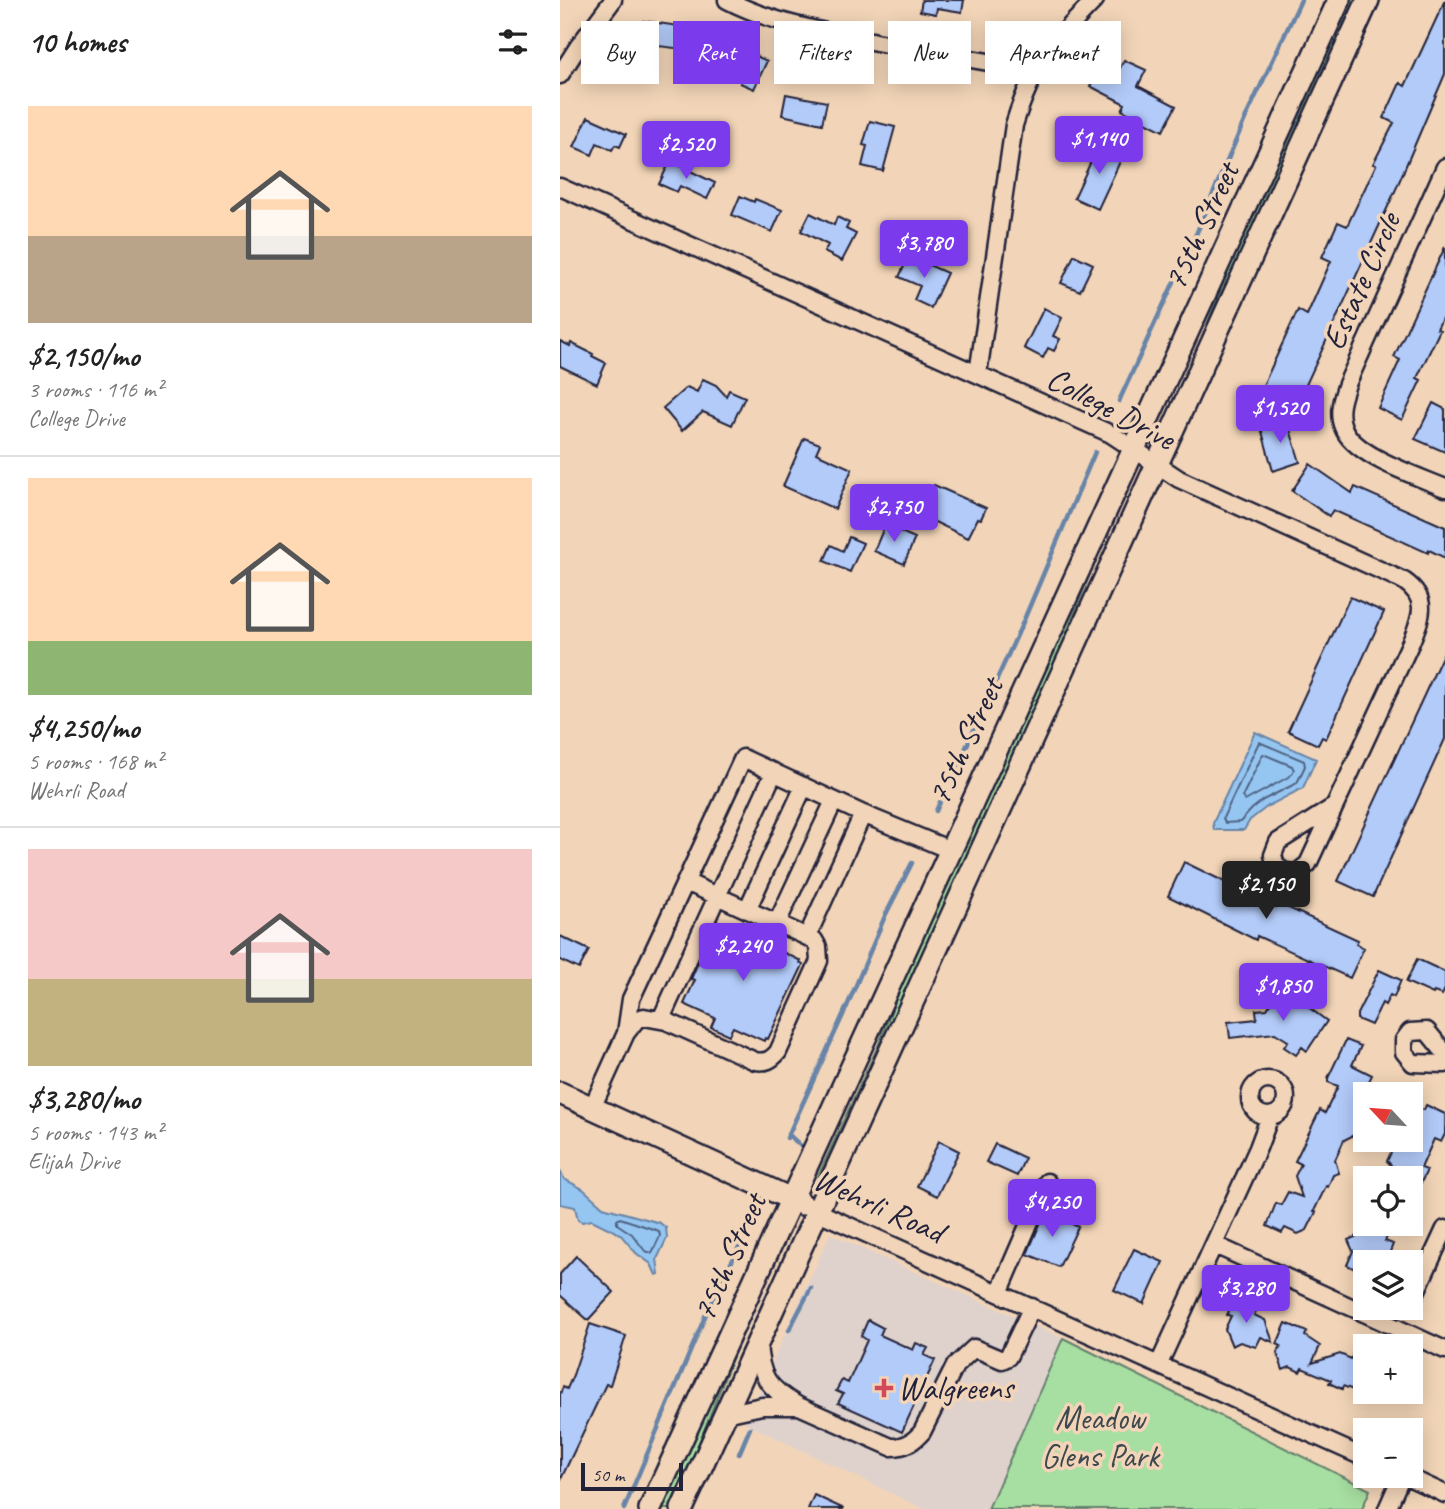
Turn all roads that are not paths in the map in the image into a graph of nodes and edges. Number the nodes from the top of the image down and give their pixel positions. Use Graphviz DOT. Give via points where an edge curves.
graph roads {
  1 [pos="613,0"];
  2 [pos="727,0"];
  3 [pos="1096,0"];
  4 [pos="1339,0"];
  5 [pos="1368,0"];
  6 [pos="1076,21"];
  7 [pos="985,61"];
  8 [pos="560,75"];
  9 [pos="1029,84"];
  10 [pos="1445,167"];
  11 [pos="560,187"];
  12 [pos="978,374"];
  13 [pos="1134,448"];
  14 [pos="1157,464"];
  15 [pos="1445,488"];
  16 [pos="774,772"];
  17 [pos="804,786"];
  18 [pos="834,800"];
  19 [pos="1335,806"];
  20 [pos="863,814"];
  21 [pos="950,850"];
  22 [pos="686,882"];
  23 [pos="718,896"];
  24 [pos="747,910"];
  25 [pos="777,923"];
  26 [pos="807,937"];
  27 [pos="661,1019"];
  28 [pos="626,1033"];
  29 [pos="1445,1053"];
  30 [pos="1445,1064"];
  31 [pos="560,1093"];
  32 [pos="592,1108"];
  33 [pos="1270,1116"];
  34 [pos="1047,1182"];
  35 [pos="790,1199"];
  36 [pos="816,1211"];
  37 [pos="1445,1229"];
  38 [pos="1215,1245"];
  39 [pos="1423,1277"];
  40 [pos="999,1293"];
  41 [pos="1032,1307"];
  42 [pos="1404,1320"];
  43 [pos="1400,1329"];
  44 [pos="758,1340"];
  45 [pos="1445,1350"];
  46 [pos="1159,1364"];
  47 [pos="799,1406"];
  48 [pos="725,1414"];
  49 [pos="1353,1453"];
  50 [pos="1423,1484"];
  51 [pos="1397,1488"];
  52 [pos="1445,1494"];
  53 [pos="650,1509"];
  54 [pos="682,1509"];
  55 [pos="1387,1509"];
  1 -- 8 [label="street"];
  2 -- 7 [label="street" via="813,30"];
  3 -- 6 [label="street"];
  4 -- 13 [label="main road, 75th Street"];
  5 -- 14 [label="main road, 75th Street"];
  9 -- 12 [label="street" via="1014,125"];
  10 -- 15 [label="street, Estate Circle" via="1347,384 1340,416 1348,438 1357,446"];
  11 -- 12 [label="street, College Drive"];
  12 -- 13 [label="street, College Drive" via="1111,433"];
  13 -- 14 [label="street, College Drive"];
  13 -- 21 [label="main road, 75th Street"];
  14 -- 19 [label="street, College Drive" via="1180,479 1404,581 1418,594 1420,620"];
  14 -- 36 [label="main road, 75th Street"];
  16 -- 17 [label="street"];
  16 -- 22 [label="street" via="743,758"];
  16 -- 23 [label="street"];
  17 -- 18 [label="street"];
  17 -- 24 [label="street"];
  18 -- 20 [label="street"];
  18 -- 25 [label="street"];
  20 -- 21 [label="street"];
  20 -- 26 [label="street"];
  21 -- 35 [label="main road, 75th Street"];
  22 -- 23 [label="street"];
  22 -- 28 [label="street" via="631,999"];
  23 -- 24 [label="street"];
  23 -- 27 [label="street"];
  24 -- 25 [label="street"];
  25 -- 26 [label="street"];
  26 -- 27 [label="street" via="818,947 819,961 771,1059 755,1061"];
  27 -- 28 [label="street" via="636,1020"];
  28 -- 32 [label="street"];
  29 -- 30 [label="street" via="1427,1031 1410,1032 1404,1040 1404,1052 1413,1063"];
  31 -- 32 [label="main road, Wehrli Road"];
  32 -- 35 [label="main road, Wehrli Road"];
  33 -- 38 [label="street"];
  34 -- 40 [label="street"];
  35 -- 36 [label="main road, Wehrli Road"];
  35 -- 53 [label="main road, 75th Street"];
  36 -- 40 [label="street, Wehrli Road"];
  36 -- 44 [label="main road, 75th Street"];
  37 -- 39 [label="street"];
  38 -- 43 [label="street"];
  38 -- 46 [label="street"];
  40 -- 41 [label="street, Wehrli Road"];
  41 -- 46 [label="street, Wehrli Road"];
  41 -- 47 [label="street" via="1008,1357 1002,1360 974,1348 955,1366 922,1432 904,1447 891,1447"];
  42 -- 43 [label="street"];
  43 -- 45 [label="street"];
  44 -- 47 [label="street" via="763,1375 780,1395"];
  44 -- 48 [label="main road, 75th Street"];
  46 -- 49 [label="street, Wehrli Road"];
  47 -- 48 [label="street" via="762,1406"];
  48 -- 54 [label="main road, 75th Street"];
  50 -- 52 [label="street"];
  51 -- 55 [label="street"];
}
